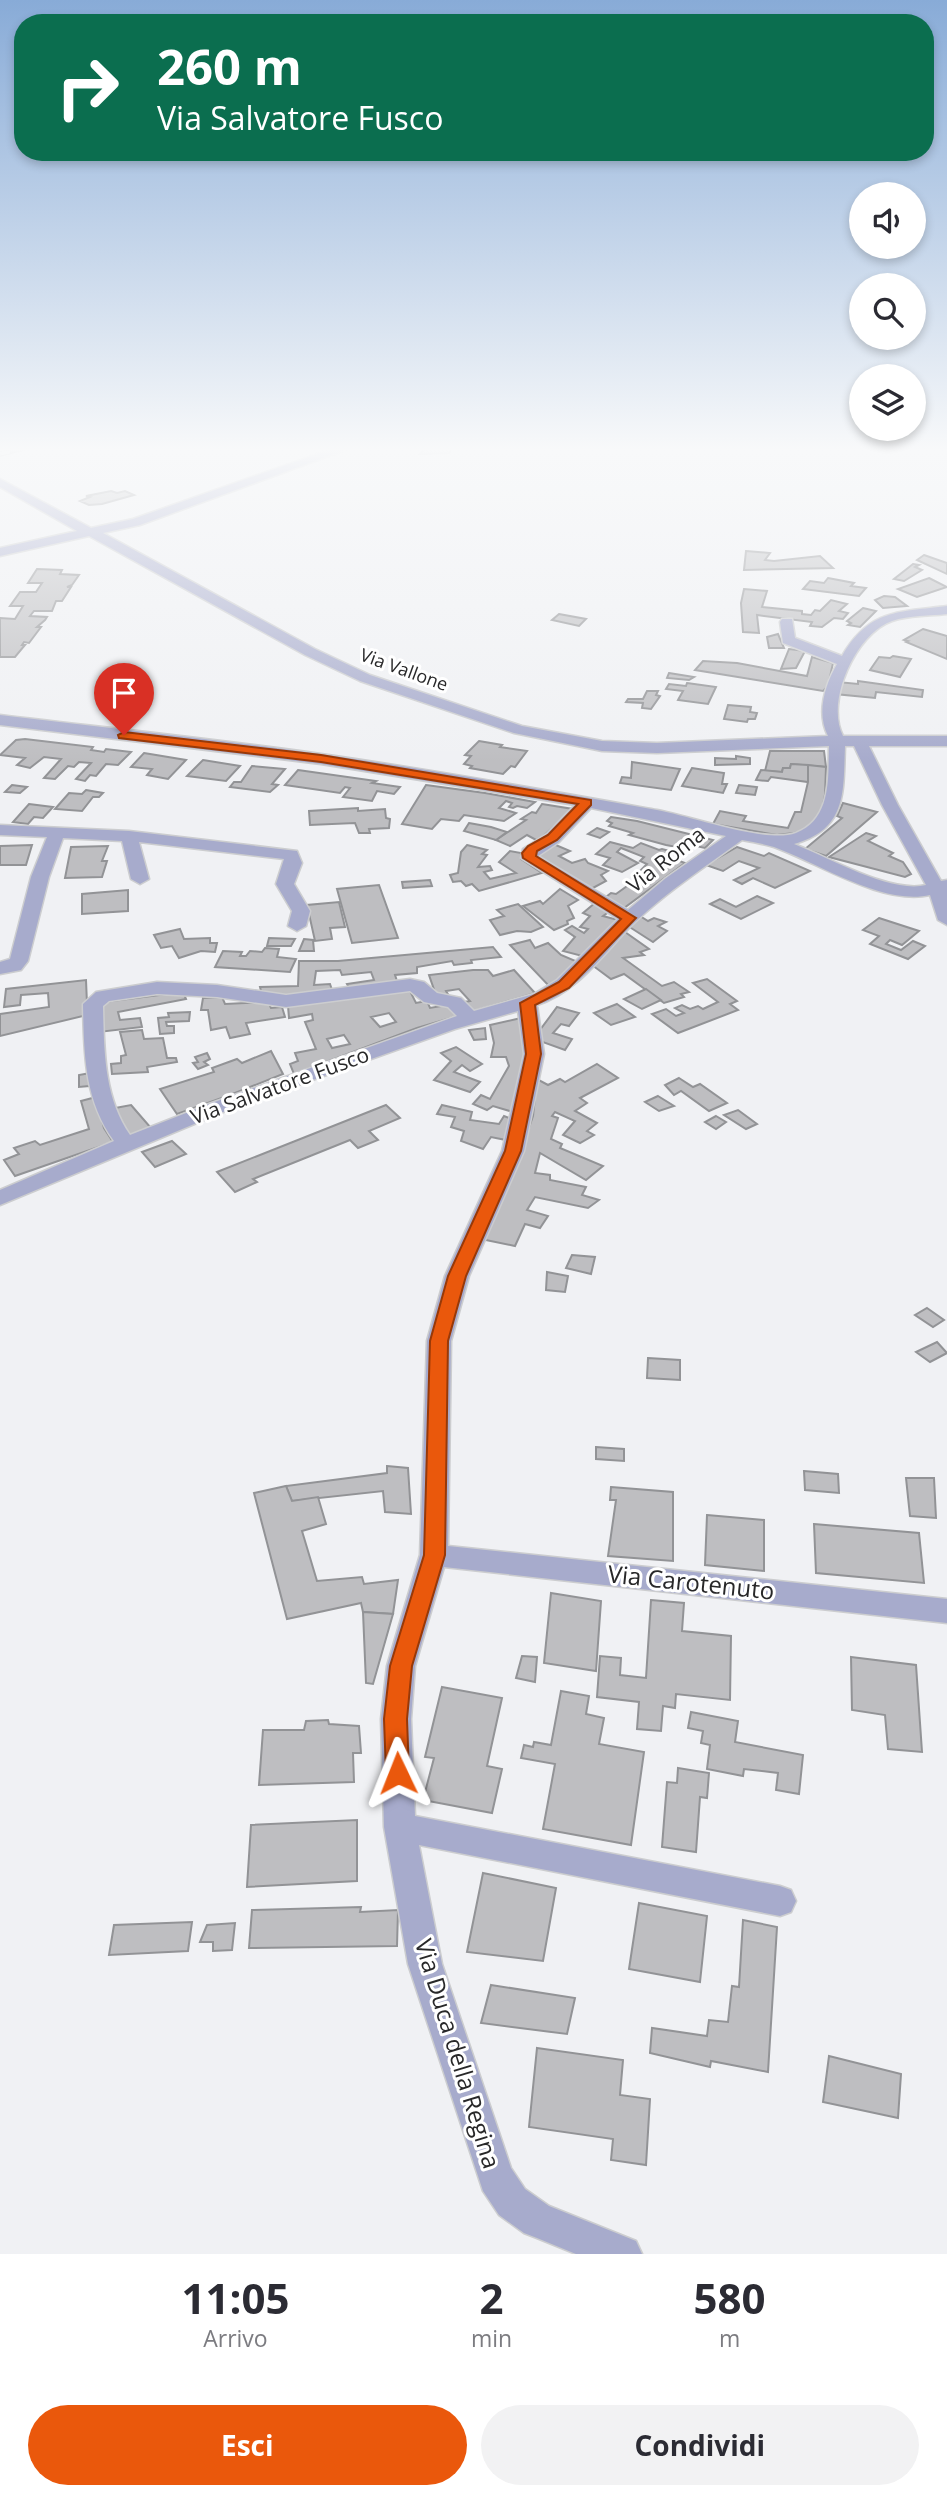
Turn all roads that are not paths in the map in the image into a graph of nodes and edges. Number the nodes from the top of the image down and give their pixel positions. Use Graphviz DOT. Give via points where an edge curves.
graph roads {
  1 [pos="125,551"];
  2 [pos="947,610"];
  3 [pos="787,622"];
  4 [pos="846,662"];
  5 [pos="0,720"];
  6 [pos="837,740"];
  7 [pos="859,740"];
  8 [pos="947,741"];
  9 [pos="587,802"];
  10 [pos="0,830"];
  11 [pos="57,832"];
  12 [pos="739,834"];
  13 [pos="129,836"];
  14 [pos="778,843"];
  15 [pos="140,878"];
  16 [pos="941,886"];
  17 [pos="629,918"];
  18 [pos="947,920"];
  19 [pos="297,926"];
  20 [pos="0,968"];
  21 [pos="564,985"];
  22 [pos="527,1003"];
  23 [pos="471,1019"];
  24 [pos="126,1144"];
  25 [pos="0,1198"];
  26 [pos="434,1555"];
  27 [pos="947,1611"];
  28 [pos="400,1827"];
  29 [pos="780,1901"];
  30 [pos="623,2254"];
  1 -- 6 [label="street, Via Vallone" via="365,678 519,730 602,747"];
  2 -- 4 [label="street" via="880,622 854,647"];
  3 -- 4 [label="street" via="788,640"];
  4 -- 6 [label="street" via="831,696 831,728"];
  5 -- 9 [label="street" via="321,759"];
  6 -- 7 [label="street, Via Vallone"];
  6 -- 14 [label="street" via="835,800 828,815 804,836"];
  7 -- 8 [label="street, Via Vallone"];
  7 -- 16 [label="street" via="890,805"];
  9 -- 12 [label="street"];
  9 -- 17 [label="street" via="553,838 528,853"];
  10 -- 11 [label="street"];
  11 -- 13 [label="street"];
  11 -- 20 [label="street" via="40,877 19,961"];
  12 -- 14 [label="street"];
  12 -- 17 [label="street, Via Roma"];
  13 -- 15 [label="street"];
  13 -- 19 [label="street" via="291,855 293,863 285,884 301,911"];
  14 -- 16 [label="street" via="884,887 919,892"];
  16 -- 18 [label="street"];
  17 -- 21 [label="street, Via Roma"];
  21 -- 22 [label="street, Via Salvatore Fusco"];
  22 -- 23 [label="street, Via Salvatore Fusco"];
  22 -- 26 [label="street, Via Duca della Regina" via="534,1054 513,1151 457,1276 439,1341"];
  23 -- 24 [label="street, Via Salvatore Fusco"];
  23 -- 24 [label="street" via="454,1002 431,998 410,985 286,1001 178,987 103,996 93,1004 93,1021 104,1105"];
  24 -- 25 [label="street, Via Salvatore Fusco"];
  26 -- 27 [label="street, Via Carotenuto"];
  26 -- 28 [label="street, Via Duca della Regina" via="401,1666 396,1719"];
  28 -- 29 [label="street"];
  28 -- 30 [label="street, Via Duca della Regina" via="425,1964 496,2178 512,2202 537,2220"];
}
